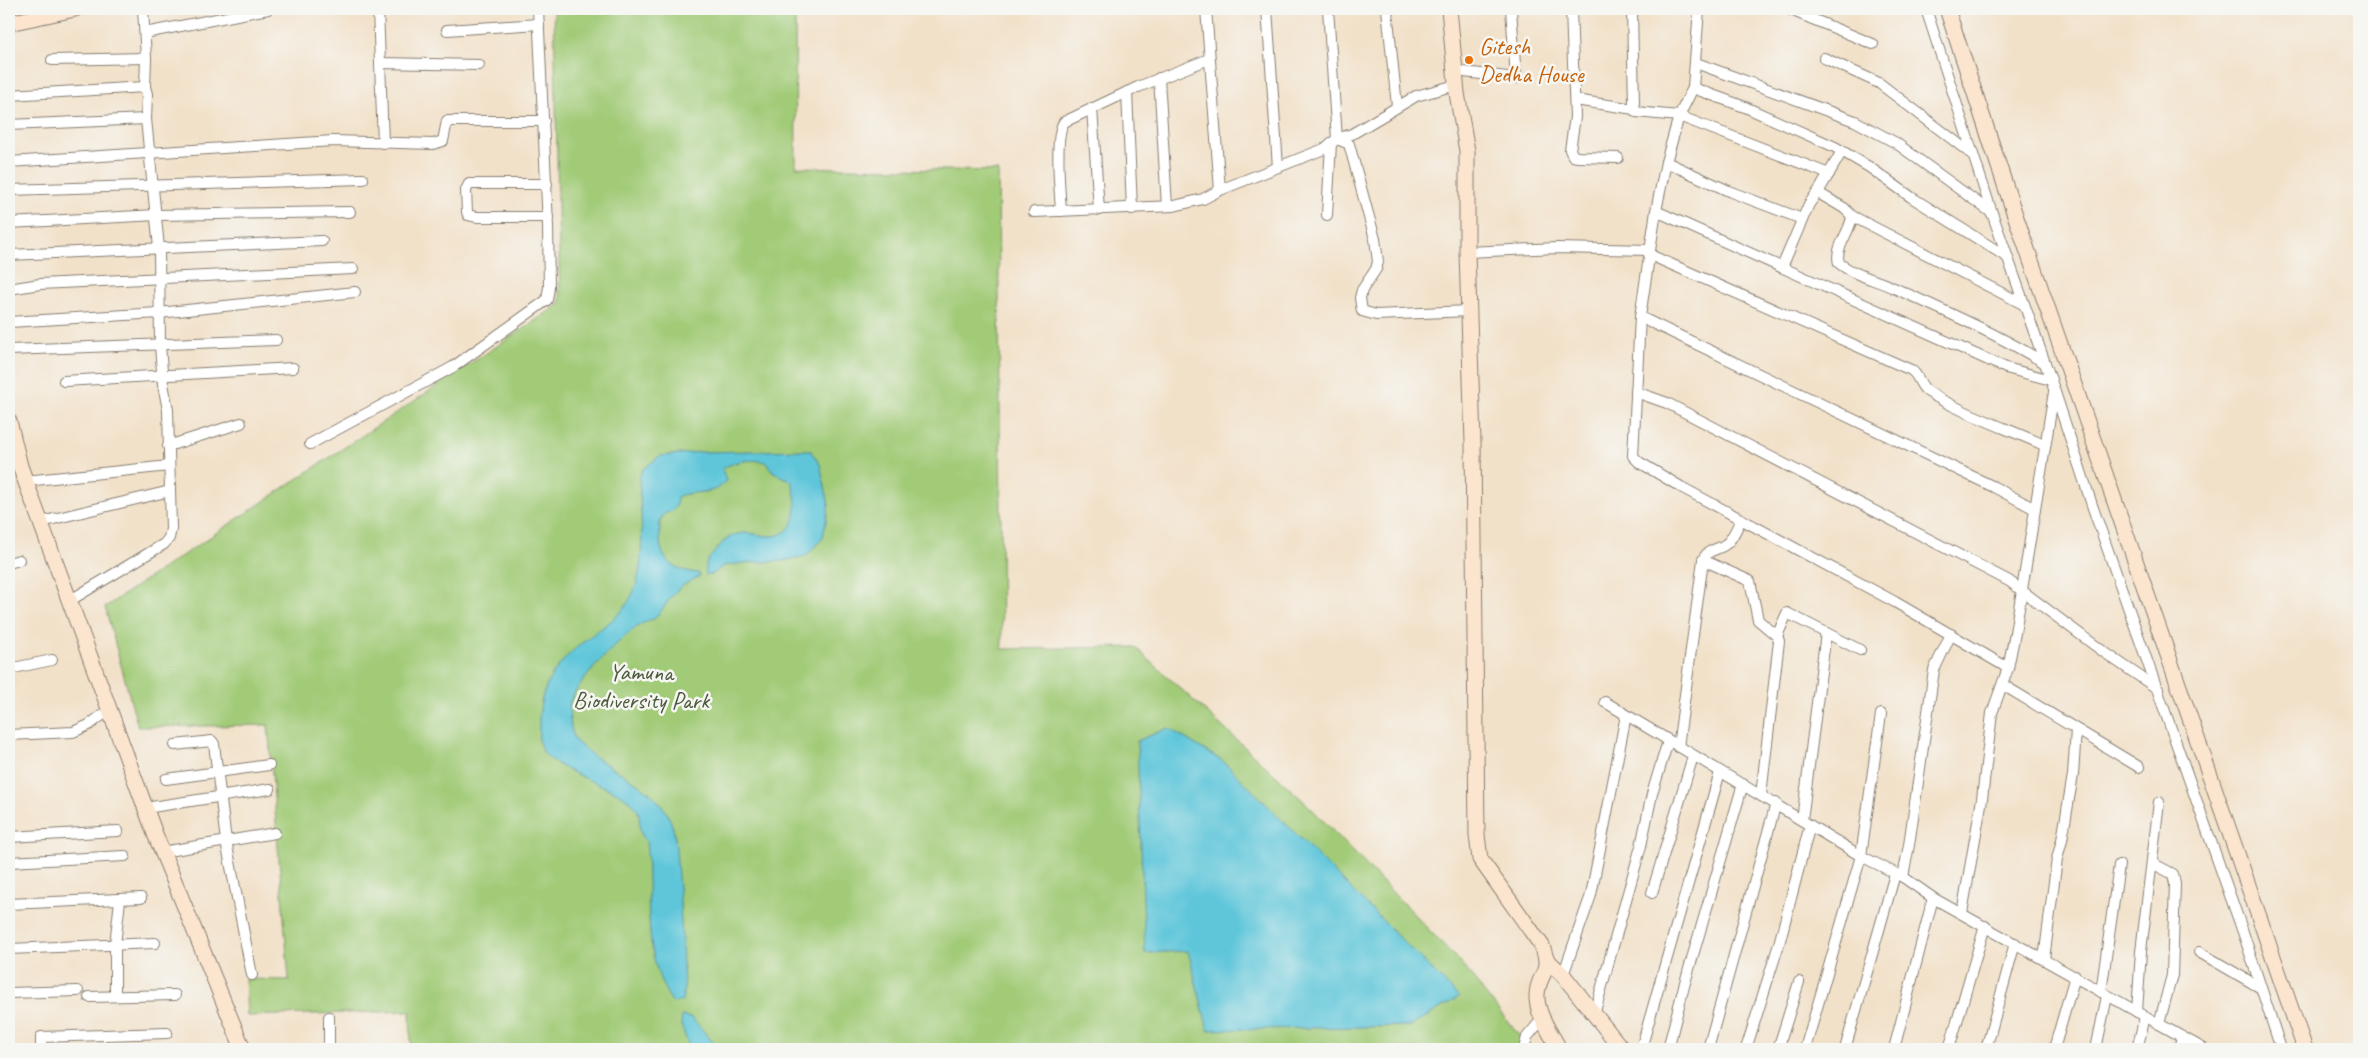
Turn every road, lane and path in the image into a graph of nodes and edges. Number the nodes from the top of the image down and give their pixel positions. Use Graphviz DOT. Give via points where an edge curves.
graph roads {
  1 [pos="75,9"];
  2 [pos="143,9"];
  3 [pos="268,9"];
  4 [pos="378,9"];
  5 [pos="538,9"];
  6 [pos="1206,9"];
  7 [pos="1267,9"];
  8 [pos="1328,9"];
  9 [pos="1387,9"];
  10 [pos="1449,9"];
  11 [pos="1511,9"];
  12 [pos="1571,9"];
  13 [pos="1632,9"];
  14 [pos="1699,9"];
  15 [pos="1788,9"];
  16 [pos="1926,9"];
  17 [pos="1947,9"];
  18 [pos="9,23"];
  19 [pos="539,24"];
  20 [pos="447,30"];
  21 [pos="144,33"];
  22 [pos="1873,44"];
  23 [pos="146,58"];
  24 [pos="1824,58"];
  25 [pos="1209,59"];
  26 [pos="52,60"];
  27 [pos="380,63"];
  28 [pos="1696,63"];
  29 [pos="479,65"];
  30 [pos="1159,78"];
  31 [pos="1456,78"];
  32 [pos="145,86"];
  33 [pos="1693,88"];
  34 [pos="1127,92"];
  35 [pos="9,95"];
  36 [pos="1574,100"];
  37 [pos="1398,106"];
  38 [pos="1092,108"];
  39 [pos="1634,109"];
  40 [pos="1679,116"];
  41 [pos="146,119"];
  42 [pos="544,122"];
  43 [pos="9,125"];
  44 [pos="1334,141"];
  45 [pos="383,143"];
  46 [pos="150,152"];
  47 [pos="1842,152"];
  48 [pos="1973,155"];
  49 [pos="1618,158"];
  50 [pos="9,162"];
  51 [pos="1666,162"];
  52 [pos="1278,167"];
  53 [pos="1829,174"];
  54 [pos="364,179"];
  55 [pos="547,184"];
  56 [pos="154,185"];
  57 [pos="1820,189"];
  58 [pos="9,190"];
  59 [pos="1220,190"];
  60 [pos="1167,206"];
  61 [pos="1132,209"];
  62 [pos="1099,210"];
  63 [pos="1061,211"];
  64 [pos="1656,211"];
  65 [pos="350,212"];
  66 [pos="1034,212"];
  67 [pos="1992,213"];
  68 [pos="158,215"];
  69 [pos="1327,215"];
  70 [pos="1852,216"];
  71 [pos="548,217"];
  72 [pos="1802,219"];
  73 [pos="9,223"];
  74 [pos="322,241"];
  75 [pos="159,248"];
  76 [pos="1467,252"];
  77 [pos="1650,252"];
  78 [pos="9,255"];
  79 [pos="2007,257"];
  80 [pos="1782,267"];
  81 [pos="353,269"];
  82 [pos="159,279"];
  83 [pos="9,288"];
  84 [pos="355,292"];
  85 [pos="2024,304"];
  86 [pos="1469,311"];
  87 [pos="159,313"];
  88 [pos="1640,317"];
  89 [pos="9,322"];
  90 [pos="276,340"];
  91 [pos="160,345"];
  92 [pos="9,350"];
  93 [pos="2045,363"];
  94 [pos="293,368"];
  95 [pos="162,375"];
  96 [pos="2051,380"];
  97 [pos="64,381"];
  98 [pos="2054,391"];
  99 [pos="1636,392"];
  100 [pos="9,420"];
  101 [pos="242,423"];
  102 [pos="310,444"];
  103 [pos="2044,445"];
  104 [pos="168,446"];
  105 [pos="169,466"];
  106 [pos="25,481"];
  107 [pos="170,491"];
  108 [pos="2035,509"];
  109 [pos="1741,519"];
  110 [pos="41,522"];
  111 [pos="1703,560"];
  112 [pos="2021,591"];
  113 [pos="70,601"];
  114 [pos="1826,633"];
  115 [pos="1951,634"];
  116 [pos="1777,636"];
  117 [pos="1860,650"];
  118 [pos="52,660"];
  119 [pos="2008,668"];
  120 [pos="9,670"];
  121 [pos="2003,685"];
  122 [pos="2158,689"];
  123 [pos="1604,702"];
  124 [pos="109,710"];
  125 [pos="1881,714"];
  126 [pos="1626,715"];
  127 [pos="2076,730"];
  128 [pos="9,735"];
  129 [pos="1668,741"];
  130 [pos="175,745"];
  131 [pos="1678,747"];
  132 [pos="1693,756"];
  133 [pos="269,765"];
  134 [pos="2139,767"];
  135 [pos="218,771"];
  136 [pos="1720,772"];
  137 [pos="166,779"];
  138 [pos="1742,784"];
  139 [pos="270,789"];
  140 [pos="220,795"];
  141 [pos="1761,795"];
  142 [pos="2159,802"];
  143 [pos="1776,803"];
  144 [pos="145,808"];
  145 [pos="1806,822"];
  146 [pos="118,832"];
  147 [pos="275,833"];
  148 [pos="9,837"];
  149 [pos="226,841"];
  150 [pos="162,852"];
  151 [pos="125,856"];
  152 [pos="1861,856"];
  153 [pos="9,862"];
  154 [pos="2152,863"];
  155 [pos="2119,865"];
  156 [pos="1899,875"];
  157 [pos="1652,893"];
  158 [pos="141,898"];
  159 [pos="1934,898"];
  160 [pos="120,900"];
  161 [pos="9,904"];
  162 [pos="1962,913"];
  163 [pos="1985,926"];
  164 [pos="155,943"];
  165 [pos="2015,943"];
  166 [pos="115,945"];
  167 [pos="9,949"];
  168 [pos="2199,952"];
  169 [pos="2044,959"];
  170 [pos="1547,960"];
  171 [pos="252,975"];
  172 [pos="1562,975"];
  173 [pos="2075,976"];
  174 [pos="1799,982"];
  175 [pos="2261,988"];
  176 [pos="78,991"];
  177 [pos="9,993"];
  178 [pos="2104,994"];
  179 [pos="175,995"];
  180 [pos="115,996"];
  181 [pos="89,997"];
  182 [pos="1594,1014"];
  183 [pos="2141,1014"];
  184 [pos="330,1017"];
  185 [pos="1544,1018"];
  186 [pos="2159,1024"];
  187 [pos="167,1033"];
  188 [pos="2182,1037"];
  189 [pos="41,1049"];
  190 [pos="243,1049"];
  191 [pos="329,1049"];
  192 [pos="1524,1049"];
  193 [pos="1559,1049"];
  194 [pos="1622,1049"];
  195 [pos="1641,1049"];
  196 [pos="1668,1049"];
  197 [pos="1708,1049"];
  198 [pos="1746,1049"];
  199 [pos="1778,1049"];
  200 [pos="1805,1049"];
  201 [pos="1845,1049"];
  202 [pos="1894,1049"];
  203 [pos="1950,1049"];
  204 [pos="1986,1049"];
  205 [pos="2054,1049"];
  206 [pos="2096,1049"];
  207 [pos="2137,1049"];
  208 [pos="2179,1049"];
  209 [pos="2204,1049"];
  210 [pos="2280,1049"];
  211 [pos="2305,1049"];
  1 -- 18 [label="street"];
  2 -- 21 [label="street"];
  3 -- 21 [label="street"];
  4 -- 27 [label="street"];
  5 -- 19 [label="street"];
  6 -- 25 [label="street"];
  7 -- 52 [label="street"];
  8 -- 44 [label="street"];
  9 -- 37 [label="street"];
  10 -- 31 [label="street"];
  11 -- 31 [label="street" via="1516,78"];
  12 -- 36 [label="street"];
  13 -- 39 [label="street"];
  14 -- 28 [label="street"];
  15 -- 22 [label="street"];
  16 -- 48 [label="street"];
  17 -- 211 [label="street"];
  19 -- 20 [label="street"];
  19 -- 42 [label="street"];
  21 -- 23 [label="street"];
  23 -- 26 [label="street"];
  23 -- 32 [label="street"];
  24 -- 48 [label="street" via="1879,83"];
  25 -- 30 [label="street"];
  25 -- 59 [label="street"];
  27 -- 29 [label="street"];
  27 -- 45 [label="street"];
  28 -- 33 [label="street"];
  28 -- 67 [label="street" via="1855,121 1896,143"];
  30 -- 34 [label="street"];
  30 -- 60 [label="street"];
  31 -- 37 [label="street"];
  31 -- 76 [label="street" via="1467,151"];
  32 -- 35 [label="street"];
  32 -- 41 [label="street"];
  33 -- 40 [label="street"];
  33 -- 47 [label="street"];
  34 -- 38 [label="street"];
  34 -- 61 [label="street"];
  36 -- 39 [label="street"];
  36 -- 49 [label="street" via="1570,150 1573,156"];
  37 -- 44 [label="street"];
  38 -- 62 [label="street"];
  38 -- 63 [label="street" via="1060,127"];
  39 -- 40 [label="street" via="1639,114"];
  40 -- 51 [label="street"];
  40 -- 53 [label="street"];
  41 -- 43 [label="street"];
  41 -- 46 [label="street"];
  42 -- 45 [label="street" via="447,121 444,139 440,143"];
  42 -- 55 [label="street"];
  44 -- 52 [label="street" via="1324,149"];
  44 -- 69 [label="street"];
  44 -- 86 [label="street" via="1349,144 1377,250 1376,269 1360,298 1362,311 1376,315"];
  45 -- 46 [label="street" via="332,141"];
  46 -- 50 [label="street"];
  46 -- 56 [label="street"];
  47 -- 53 [label="street"];
  47 -- 79 [label="street" via="1869,166"];
  48 -- 67 [label="street"];
  51 -- 64 [label="street"];
  51 -- 72 [label="street" via="1731,192"];
  52 -- 59 [label="street"];
  53 -- 57 [label="street"];
  54 -- 56 [label="street"];
  55 -- 71 [label="street"];
  55 -- 71 [label="street" via="469,184 466,212 468,216 476,217"];
  56 -- 58 [label="street"];
  56 -- 68 [label="street"];
  57 -- 70 [label="street" via="1820,194"];
  57 -- 72 [label="street"];
  59 -- 60 [label="street" via="1203,199"];
  60 -- 61 [label="street"];
  61 -- 62 [label="street"];
  62 -- 63 [label="street"];
  63 -- 66 [label="street"];
  64 -- 77 [label="street"];
  64 -- 80 [label="street"];
  65 -- 68 [label="street"];
  67 -- 79 [label="street"];
  68 -- 73 [label="street"];
  68 -- 75 [label="street"];
  70 -- 85 [label="street"];
  70 -- 93 [label="street" via="1837,258 1845,268 2004,339"];
  71 -- 102 [label="street" via="549,287 544,303 453,367"];
  72 -- 80 [label="street"];
  74 -- 75 [label="street"];
  75 -- 78 [label="street"];
  75 -- 82 [label="street"];
  76 -- 77 [label="street" via="1557,248"];
  76 -- 86 [label="street"];
  77 -- 88 [label="street"];
  77 -- 103 [label="street" via="1911,370 1926,390"];
  79 -- 85 [label="street"];
  80 -- 96 [label="street" via="2006,368"];
  81 -- 82 [label="street"];
  82 -- 83 [label="street"];
  82 -- 87 [label="street"];
  84 -- 87 [label="street"];
  85 -- 93 [label="street"];
  86 -- 170 [label="street" via="1477,835 1480,859 1542,946"];
  87 -- 89 [label="street"];
  87 -- 91 [label="street"];
  88 -- 99 [label="street"];
  88 -- 108 [label="street"];
  90 -- 91 [label="street"];
  91 -- 92 [label="street"];
  91 -- 95 [label="street"];
  93 -- 96 [label="street"];
  94 -- 95 [label="street"];
  95 -- 97 [label="street"];
  95 -- 104 [label="street" via="167,400"];
  96 -- 98 [label="street"];
  98 -- 103 [label="street"];
  98 -- 122 [label="street"];
  99 -- 109 [label="street" via="1634,456 1659,475"];
  99 -- 112 [label="street" via="1692,416 2008,580"];
  100 -- 106 [label="street"];
  101 -- 104 [label="street"];
  103 -- 108 [label="street"];
  104 -- 105 [label="street"];
  105 -- 106 [label="street"];
  105 -- 107 [label="street"];
  106 -- 110 [label="street"];
  107 -- 110 [label="street"];
  107 -- 113 [label="street" via="171,529 164,544"];
  108 -- 112 [label="street"];
  109 -- 111 [label="street" via="1726,544 1710,550"];
  109 -- 115 [label="street"];
  110 -- 113 [label="street"];
  111 -- 116 [label="street" via="1750,581 1758,620"];
  111 -- 131 [label="street"];
  112 -- 119 [label="street"];
  112 -- 122 [label="street"];
  113 -- 124 [label="street"];
  114 -- 116 [label="street" via="1787,613"];
  114 -- 117 [label="street"];
  114 -- 145 [label="street"];
  115 -- 119 [label="street"];
  115 -- 156 [label="street" via="1934,670 1909,845"];
  116 -- 141 [label="street"];
  118 -- 120 [label="street"];
  119 -- 121 [label="street"];
  121 -- 127 [label="street"];
  121 -- 162 [label="street" via="1992,713 1982,799"];
  122 -- 175 [label="street"];
  123 -- 126 [label="street"];
  124 -- 128 [label="street" via="78,730"];
  124 -- 144 [label="street"];
  125 -- 152 [label="street"];
  126 -- 129 [label="street"];
  126 -- 172 [label="street" via="1591,895"];
  127 -- 134 [label="street"];
  127 -- 169 [label="street" via="2073,775 2057,859"];
  129 -- 131 [label="street"];
  129 -- 182 [label="street"];
  130 -- 135 [label="street" via="213,742"];
  131 -- 132 [label="street"];
  132 -- 136 [label="street"];
  132 -- 157 [label="street"];
  133 -- 135 [label="street"];
  135 -- 137 [label="street"];
  135 -- 140 [label="street"];
  136 -- 138 [label="street"];
  136 -- 195 [label="street"];
  138 -- 141 [label="street"];
  138 -- 196 [label="street" via="1688,968"];
  139 -- 140 [label="street"];
  140 -- 144 [label="street"];
  140 -- 149 [label="street"];
  141 -- 143 [label="street"];
  142 -- 154 [label="street"];
  143 -- 145 [label="street"];
  143 -- 197 [label="street"];
  144 -- 150 [label="street"];
  145 -- 152 [label="street"];
  145 -- 198 [label="street" via="1778,944"];
  146 -- 148 [label="street"];
  147 -- 149 [label="street"];
  149 -- 150 [label="street"];
  149 -- 171 [label="street"];
  150 -- 190 [label="street"];
  151 -- 153 [label="street"];
  152 -- 156 [label="street"];
  152 -- 200 [label="street"];
  154 -- 183 [label="street" via="2141,951"];
  154 -- 186 [label="street" via="2173,874 2175,884 2172,975"];
  155 -- 178 [label="street"];
  156 -- 159 [label="street"];
  156 -- 201 [label="street"];
  158 -- 160 [label="street"];
  159 -- 162 [label="street"];
  159 -- 202 [label="street"];
  160 -- 161 [label="street"];
  160 -- 166 [label="street"];
  162 -- 163 [label="street"];
  163 -- 165 [label="street"];
  163 -- 203 [label="street"];
  164 -- 166 [label="street"];
  165 -- 169 [label="street"];
  165 -- 204 [label="street"];
  166 -- 167 [label="street"];
  166 -- 180 [label="street"];
  168 -- 175 [label="street"];
  169 -- 173 [label="street"];
  170 -- 172 [label="street"];
  170 -- 185 [label="street" via="1537,995"];
  172 -- 182 [label="street"];
  173 -- 178 [label="street"];
  173 -- 205 [label="street"];
  174 -- 199 [label="street"];
  175 -- 210 [label="street"];
  176 -- 177 [label="street"];
  178 -- 183 [label="street"];
  178 -- 206 [label="street"];
  179 -- 180 [label="street"];
  180 -- 181 [label="street"];
  182 -- 194 [label="street"];
  183 -- 186 [label="street"];
  183 -- 207 [label="street"];
  184 -- 191 [label="street"];
  185 -- 192 [label="street" via="1527,1037"];
  185 -- 193 [label="street"];
  186 -- 188 [label="street"];
  187 -- 189 [label="street" via="41,1036"];
  188 -- 208 [label="street"];
  188 -- 209 [label="street"];
}
